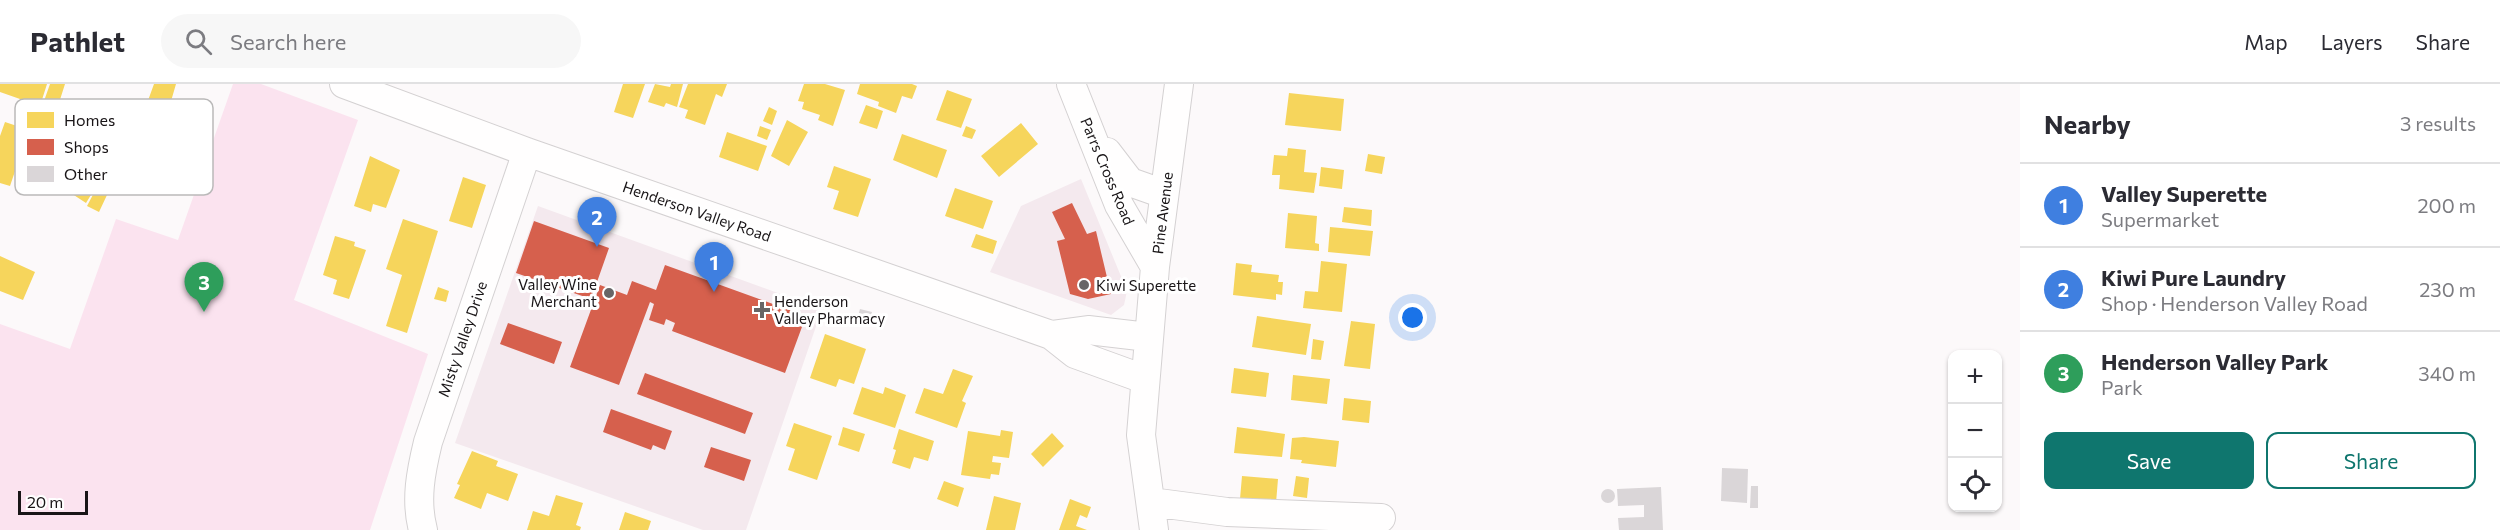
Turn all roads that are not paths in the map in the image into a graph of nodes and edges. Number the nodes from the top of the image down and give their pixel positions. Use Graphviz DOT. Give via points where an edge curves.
graph roads {
  1 [pos="344,84"];
  2 [pos="1179,84"];
  3 [pos="1076,95"];
  4 [pos="527,152"];
  5 [pos="1164,194"];
  6 [pos="1155,267"];
  7 [pos="1051,334"];
  8 [pos="1148,338"];
  9 [pos="1144,379"];
  10 [pos="1151,502"];
  11 [pos="1381,518"];
  12 [pos="423,530"];
  13 [pos="1154,530"];
  1 -- 4 [label="street, Henderson Valley Road"];
  2 -- 5 [label="street, Pine Avenue"];
  3 -- 5 [label="street, Parrs Cross Road" via="1108,154 1130,182"];
  3 -- 6 [label="street, Parrs Cross Road" via="1119,205"];
  4 -- 7 [label="street, Henderson Valley Road"];
  4 -- 12 [label="street, Misty Valley Drive" via="428,442 420,478 419,517"];
  5 -- 6 [label="street, Pine Avenue"];
  6 -- 8 [label="street, Pine Avenue"];
  7 -- 8 [label="street, Henderson Valley Road" via="1088,330"];
  7 -- 9 [label="street, Henderson Valley Road" via="1076,354"];
  8 -- 9 [label="street, Pine Avenue"];
  9 -- 10 [label="street" via="1141,435"];
  10 -- 11 [label="street" via="1227,512"];
  10 -- 13 [label="street"];
}
